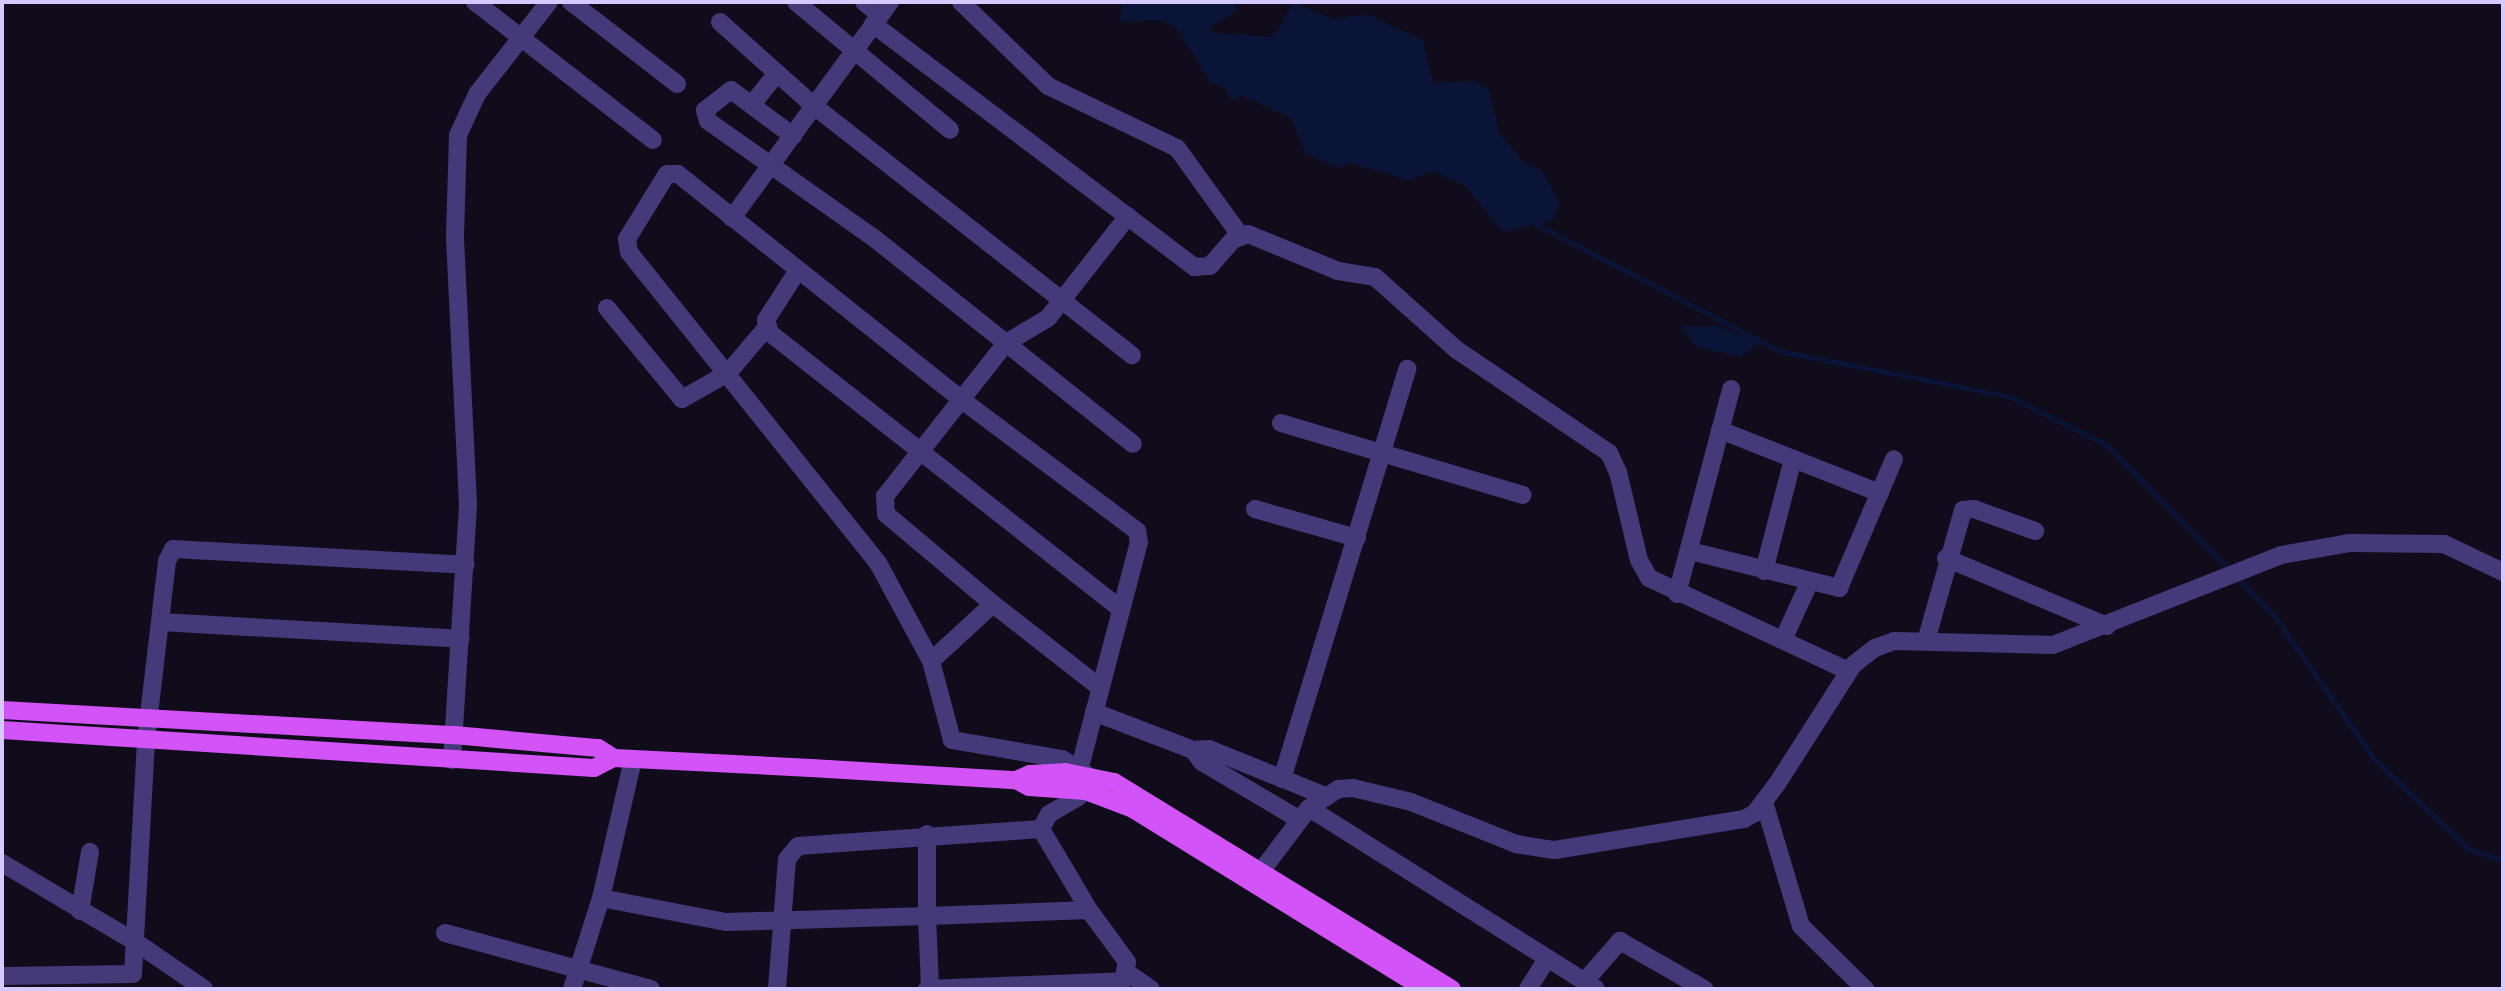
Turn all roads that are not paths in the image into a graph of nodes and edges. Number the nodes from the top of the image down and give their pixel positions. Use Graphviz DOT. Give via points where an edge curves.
graph roads {
  1 [pos="475,2"];
  2 [pos="549,2"];
  3 [pos="571,2"];
  4 [pos="796,2"];
  5 [pos="864,2"];
  6 [pos="961,2"];
  7 [pos="881,13"];
  8 [pos="720,22"];
  9 [pos="520,38"];
  10 [pos="854,51"];
  11 [pos="777,73"];
  12 [pos="677,84"];
  13 [pos="753,103"];
  14 [pos="814,106"];
  15 [pos="950,130"];
  16 [pos="793,136"];
  17 [pos="653,140"];
  18 [pos="773,163"];
  19 [pos="1128,216"];
  20 [pos="732,219"];
  21 [pos="1240,235"];
  22 [pos="798,270"];
  23 [pos="1061,301"];
  24 [pos="607,308"];
  25 [pos="766,328"];
  26 [pos="1006,343"];
  27 [pos="1132,355"];
  28 [pos="1407,369"];
  29 [pos="728,373"];
  30 [pos="1731,389"];
  31 [pos="962,400"];
  32 [pos="1281,423"];
  33 [pos="1720,430"];
  34 [pos="1133,444"];
  35 [pos="1383,452"];
  36 [pos="919,453"];
  37 [pos="1793,459"];
  38 [pos="1894,459"];
  39 [pos="1880,493"];
  40 [pos="1523,495"];
  41 [pos="1255,509"];
  42 [pos="2035,531"];
  43 [pos="1357,538"];
  44 [pos="1690,551"];
  45 [pos="1946,558"];
  46 [pos="466,565"];
  47 [pos="1764,571"];
  48 [pos="2503,572"];
  49 [pos="1809,583"];
  50 [pos="1677,594"];
  51 [pos="993,604"];
  52 [pos="1119,608"];
  53 [pos="160,622"];
  54 [pos="2107,626"];
  55 [pos="461,639"];
  56 [pos="1783,640"];
  57 [pos="1926,641"];
  58 [pos="931,662"];
  59 [pos="1848,671"];
  60 [pos="1098,687"];
  61 [pos="2,710"];
  62 [pos="1094,712"];
  63 [pos="149,719"];
  64 [pos="2,730"];
  65 [pos="454,735"];
  66 [pos="146,740"];
  67 [pos="1193,750"];
  68 [pos="614,758"];
  69 [pos="633,759"];
  70 [pos="452,760"];
  71 [pos="1083,777"];
  72 [pos="1282,779"];
  73 [pos="1323,795"];
  74 [pos="1764,802"];
  75 [pos="1304,814"];
  76 [pos="1041,829"];
  77 [pos="926,834"];
  78 [pos="90,852"];
  79 [pos="2,863"];
  80 [pos="1257,877"];
  81 [pos="601,898"];
  82 [pos="1089,910"];
  83 [pos="80,911"];
  84 [pos="927,916"];
  85 [pos="781,923"];
  86 [pos="445,933"];
  87 [pos="134,942"];
  88 [pos="1547,959"];
  89 [pos="579,968"];
  90 [pos="1128,973"];
  91 [pos="2,976"];
  92 [pos="133,981"];
  93 [pos="1590,985"];
  94 [pos="204,989"];
  95 [pos="572,989"];
  96 [pos="651,989"];
  97 [pos="777,989"];
  98 [pos="928,989"];
  99 [pos="1151,989"];
  100 [pos="1424,989"];
  101 [pos="1452,989"];
  102 [pos="1528,989"];
  103 [pos="1704,989"];
  104 [pos="1865,989"];
  1 -- 9 [label="street"];
  2 -- 9 [label="street"];
  3 -- 12 [label="street"];
  4 -- 10 [label="street"];
  5 -- 7 [label="street"];
  6 -- 21 [label="street" via="1048,86 1177,148"];
  7 -- 10 [label="street"];
  7 -- 19 [label="street"];
  8 -- 11 [label="street"];
  9 -- 17 [label="street"];
  9 -- 46 [label="street" via="460,125 455,236"];
  10 -- 14 [label="street"];
  10 -- 15 [label="street"];
  11 -- 13 [label="street"];
  11 -- 14 [label="street"];
  13 -- 16 [label="street"];
  13 -- 18 [label="street" via="738,92 724,92 709,103 704,115"];
  14 -- 16 [label="street"];
  14 -- 23 [label="street"];
  16 -- 18 [label="street"];
  18 -- 20 [label="street"];
  18 -- 26 [label="street"];
  19 -- 21 [label="street" via="1202,270"];
  19 -- 23 [label="street"];
  20 -- 22 [label="street"];
  20 -- 29 [label="street" via="671,172 626,245"];
  21 -- 50 [label="street" via="1257,237 1338,271 1375,277 1457,350 1508,382 1542,412 1599,445 1615,462 1644,570"];
  22 -- 25 [label="street" via="766,320"];
  22 -- 31 [label="street"];
  23 -- 26 [label="street" via="1041,325"];
  23 -- 27 [label="street"];
  24 -- 29 [label="street" via="682,399"];
  25 -- 29 [label="street"];
  25 -- 36 [label="street"];
  26 -- 31 [label="street"];
  26 -- 34 [label="street"];
  28 -- 35 [label="street"];
  29 -- 58 [label="street" via="878,563"];
  30 -- 33 [label="street"];
  31 -- 36 [label="street"];
  31 -- 52 [label="street" via="1137,530 1139,542"];
  32 -- 35 [label="street"];
  33 -- 37 [label="street"];
  33 -- 44 [label="street"];
  35 -- 40 [label="street"];
  35 -- 43 [label="street"];
  36 -- 51 [label="street" via="884,496 886,514"];
  36 -- 52 [label="street"];
  37 -- 39 [label="street"];
  37 -- 47 [label="street"];
  38 -- 39 [label="street"];
  39 -- 49 [label="street" via="1842,585 1833,589"];
  41 -- 43 [label="street"];
  42 -- 45 [label="street" via="1968,508 1959,515"];
  43 -- 72 [label="street"];
  44 -- 47 [label="street"];
  44 -- 50 [label="street"];
  45 -- 54 [label="street"];
  45 -- 57 [label="street"];
  46 -- 53 [label="street" via="173,549 167,562"];
  46 -- 55 [label="street"];
  47 -- 49 [label="street"];
  48 -- 54 [label="street" via="2457,547 2349,543 2281,555"];
  49 -- 56 [label="street"];
  50 -- 56 [label="street"];
  51 -- 58 [label="street"];
  51 -- 60 [label="street"];
  52 -- 60 [label="street"];
  53 -- 55 [label="street"];
  53 -- 63 [label="street"];
  54 -- 57 [label="street" via="2042,646"];
  55 -- 65 [label="street"];
  56 -- 59 [label="street"];
  57 -- 59 [label="street" via="1894,641 1875,648"];
  58 -- 71 [label="street" via="952,740 1047,756"];
  59 -- 74 [label="street"];
  60 -- 62 [label="street"];
  61 -- 63 [label="main road"];
  62 -- 67 [label="street"];
  62 -- 71 [label="street"];
  63 -- 65 [label="main road"];
  63 -- 66 [label="street"];
  64 -- 66 [label="main road"];
  65 -- 68 [label="main road" via="598,748"];
  65 -- 70 [label="street"];
  66 -- 70 [label="main road"];
  66 -- 87 [label="street"];
  67 -- 72 [label="street" via="1209,749"];
  67 -- 75 [label="street" via="1202,762"];
  68 -- 69 [label="main road"];
  68 -- 70 [label="main road" via="594,768"];
  69 -- 71 [label="main road" via="1016,780 1030,774"];
  69 -- 81 [label="street"];
  71 -- 76 [label="street"];
  71 -- 80 [label="main road" via="1130,790"];
  72 -- 73 [label="street"];
  73 -- 74 [label="street" via="1353,788 1411,802 1517,844 1555,850 1730,824 1755,813"];
  73 -- 75 [label="street"];
  74 -- 104 [label="street" via="1801,926"];
  75 -- 80 [label="street"];
  75 -- 88 [label="street"];
  76 -- 77 [label="street"];
  76 -- 82 [label="street"];
  77 -- 84 [label="street"];
  77 -- 85 [label="street" via="798,846 787,859"];
  78 -- 83 [label="street"];
  79 -- 83 [label="street"];
  80 -- 100 [label="main road"];
  80 -- 101 [label="main road"];
  81 -- 85 [label="street" via="711,920"];
  81 -- 89 [label="street"];
  82 -- 84 [label="street"];
  82 -- 90 [label="street" via="1128,962"];
  83 -- 87 [label="street"];
  84 -- 85 [label="street"];
  84 -- 98 [label="street"];
  85 -- 97 [label="street"];
  86 -- 89 [label="street"];
  87 -- 92 [label="street"];
  87 -- 94 [label="street"];
  88 -- 93 [label="street"];
  88 -- 102 [label="street"];
  89 -- 95 [label="street"];
  89 -- 96 [label="street"];
  90 -- 98 [label="street" via="1116,982"];
  90 -- 99 [label="street"];
  91 -- 92 [label="street"];
  93 -- 103 [label="street" via="1620,941"];
}
